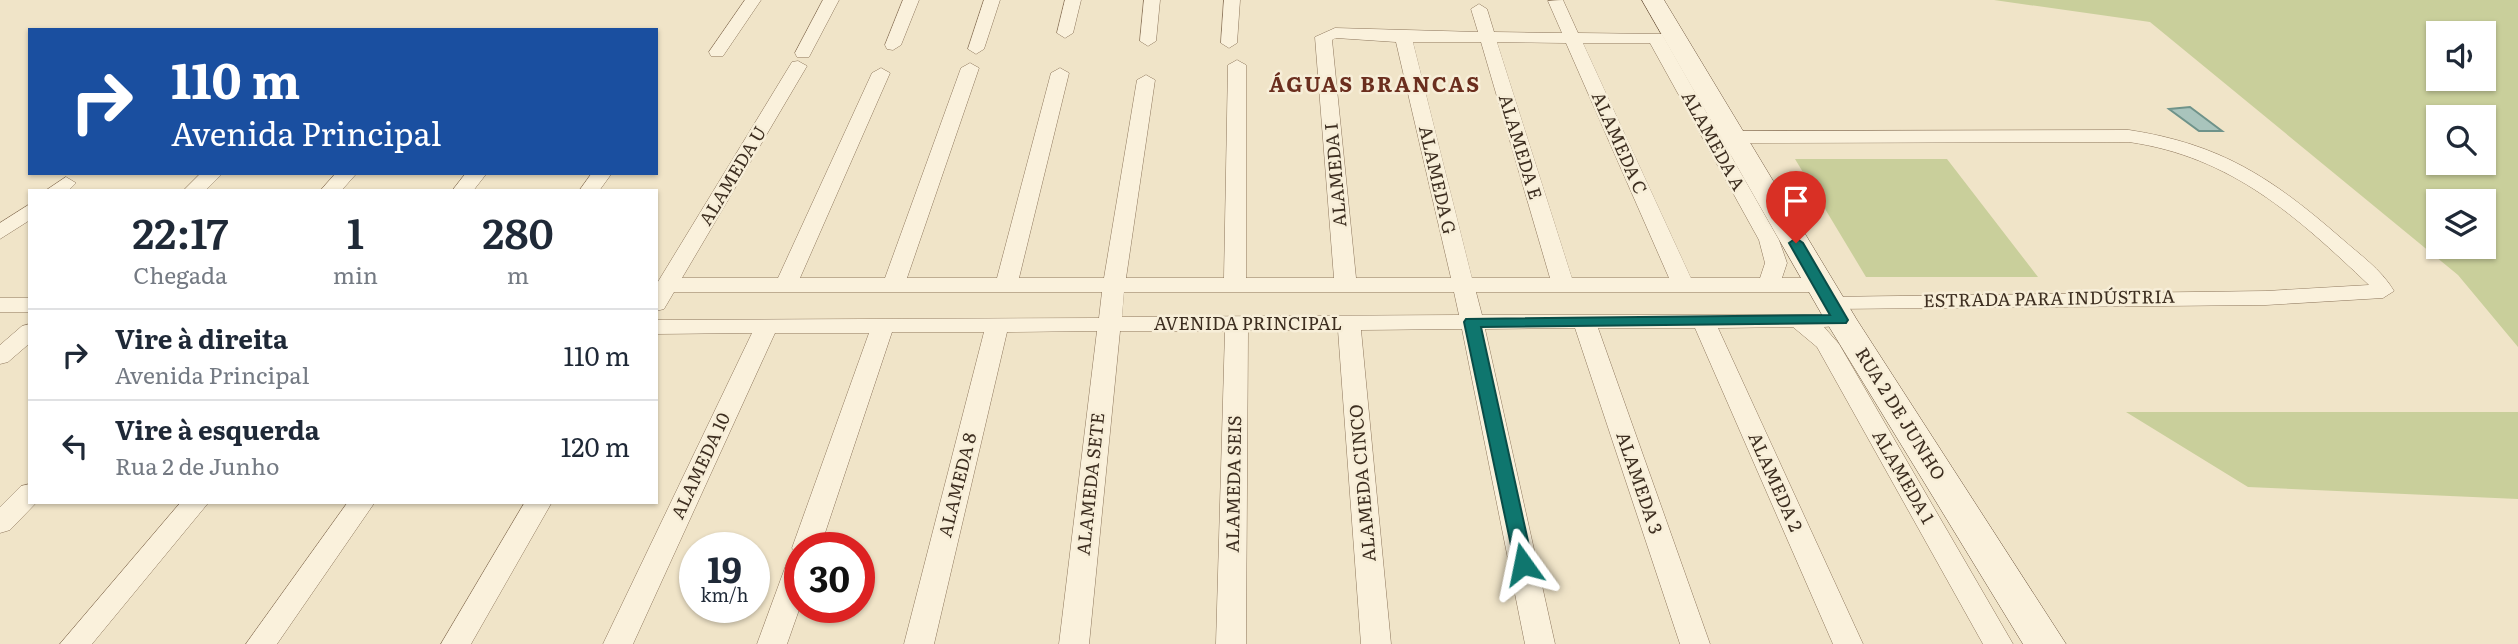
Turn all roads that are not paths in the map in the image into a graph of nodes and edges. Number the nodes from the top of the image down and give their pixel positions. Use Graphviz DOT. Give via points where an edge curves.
graph roads {
  1 [pos="753,0"];
  2 [pos="831,0"];
  3 [pos="911,0"];
  4 [pos="992,0"];
  5 [pos="1073,0"];
  6 [pos="1152,0"];
  7 [pos="1232,0"];
  8 [pos="1653,0"];
  9 [pos="1556,1"];
  10 [pos="1479,9"];
  11 [pos="1065,33"];
  12 [pos="1335,33"];
  13 [pos="1403,37"];
  14 [pos="1486,37"];
  15 [pos="1572,37"];
  16 [pos="1148,41"];
  17 [pos="1229,43"];
  18 [pos="893,45"];
  19 [pos="976,49"];
  20 [pos="717,52"];
  21 [pos="1237,65"];
  22 [pos="970,68"];
  23 [pos="881,73"];
  24 [pos="1060,74"];
  25 [pos="1146,80"];
  26 [pos="1734,137"];
  27 [pos="211,175"];
  28 [pos="345,175"];
  29 [pos="475,175"];
  30 [pos="194,189"];
  31 [pos="332,189"];
  32 [pos="464,189"];
  33 [pos="28,212"];
  34 [pos="0,233"];
  35 [pos="1763,284"];
  36 [pos="786,285"];
  37 [pos="894,285"];
  38 [pos="1006,285"];
  39 [pos="1114,285"];
  40 [pos="1235,285"];
  41 [pos="1346,285"];
  42 [pos="1461,285"];
  43 [pos="1563,285"];
  44 [pos="1683,285"];
  45 [pos="662,294"];
  46 [pos="1831,302"];
  47 [pos="0,305"];
  48 [pos="28,305"];
  49 [pos="1703,320"];
  50 [pos="1786,320"];
  51 [pos="1584,321"];
  52 [pos="1472,322"];
  53 [pos="1349,323"];
  54 [pos="1109,324"];
  55 [pos="1237,324"];
  56 [pos="997,325"];
  57 [pos="883,326"];
  58 [pos="658,327"];
  59 [pos="765,327"];
  60 [pos="28,333"];
  61 [pos="0,357"];
  62 [pos="28,495"];
  63 [pos="194,504"];
  64 [pos="361,504"];
  65 [pos="538,504"];
  66 [pos="0,523"];
  67 [pos="812,532"];
  68 [pos="784,610"];
  69 [pos="75,644"];
  70 [pos="261,644"];
  71 [pos="456,644"];
  72 [pos="618,644"];
  73 [pos="772,644"];
  74 [pos="919,644"];
  75 [pos="1074,644"];
  76 [pos="1230,644"];
  77 [pos="1376,644"];
  78 [pos="1540,644"];
  79 [pos="1695,644"];
  80 [pos="1848,644"];
  81 [pos="1998,644"];
  82 [pos="2045,644"];
  1 -- 20 [label="street"];
  2 -- 45 [label="street, ALAMEDA U"];
  3 -- 18 [label="street"];
  4 -- 19 [label="street"];
  5 -- 11 [label="street"];
  6 -- 16 [label="street"];
  7 -- 17 [label="street"];
  8 -- 26 [label="street, RUA 2 DE JUNHO"];
  9 -- 15 [label="street, ALAMEDA C"];
  10 -- 14 [label="street, ALAMEDA E"];
  12 -- 13 [label="street"];
  12 -- 41 [label="street, ALAMEDA I" via="1323,37"];
  13 -- 14 [label="street"];
  13 -- 42 [label="street, ALAMEDA G"];
  14 -- 15 [label="street"];
  14 -- 43 [label="street, ALAMEDA E"];
  15 -- 35 [label="street, ALAMEDA A" via="1656,38 1769,240 1776,263"];
  15 -- 44 [label="street, ALAMEDA C"];
  21 -- 40 [label="street"];
  22 -- 37 [label="street"];
  23 -- 36 [label="street"];
  24 -- 38 [label="street"];
  25 -- 39 [label="street, ALAMEDA SETE"];
  26 -- 46 [label="street, RUA 2 DE JUNHO"];
  26 -- 46 [label="street, ESTRADA PARA INDÚSTRIA" via="2129,136 2179,143 2224,160 2263,183 2383,291 2266,298"];
  27 -- 30 [label="street"];
  28 -- 31 [label="street"];
  29 -- 32 [label="street"];
  33 -- 34 [label="street"];
  35 -- 44 [label="street"];
  35 -- 46 [label="street"];
  35 -- 50 [label="street"];
  36 -- 37 [label="street"];
  36 -- 45 [label="street"];
  37 -- 38 [label="street"];
  38 -- 39 [label="street"];
  39 -- 40 [label="street"];
  39 -- 54 [label="street, ALAMEDA SETE"];
  40 -- 41 [label="street"];
  41 -- 42 [label="street"];
  42 -- 43 [label="street"];
  42 -- 52 [label="street, ALAMEDA G"];
  43 -- 44 [label="street"];
  46 -- 50 [label="street, AVENIDA PRINCIPAL"];
  46 -- 82 [label="street, RUA 2 DE JUNHO"];
  47 -- 48 [label="street"];
  49 -- 50 [label="street, AVENIDA PRINCIPAL"];
  49 -- 51 [label="street, AVENIDA PRINCIPAL"];
  49 -- 80 [label="street, ALAMEDA 2"];
  50 -- 81 [label="street, ALAMEDA 1" via="1818,333 1827,344"];
  51 -- 52 [label="street, AVENIDA PRINCIPAL"];
  51 -- 79 [label="street, ALAMEDA 3"];
  52 -- 53 [label="street, AVENIDA PRINCIPAL"];
  52 -- 78 [label="street, ALAMEDA G"];
  53 -- 55 [label="street, AVENIDA PRINCIPAL"];
  53 -- 77 [label="street, ALAMEDA CINCO"];
  54 -- 55 [label="street, AVENIDA PRINCIPAL"];
  54 -- 56 [label="street, AVENIDA PRINCIPAL"];
  54 -- 75 [label="street, ALAMEDA SETE"];
  55 -- 76 [label="street, ALAMEDA SEIS"];
  56 -- 57 [label="street, AVENIDA PRINCIPAL"];
  56 -- 74 [label="street, ALAMEDA 8"];
  57 -- 59 [label="street, AVENIDA PRINCIPAL"];
  57 -- 67 [label="street"];
  58 -- 59 [label="street, AVENIDA PRINCIPAL"];
  59 -- 72 [label="street, ALAMEDA 10"];
  60 -- 61 [label="street"];
  62 -- 66 [label="street"];
  63 -- 69 [label="street"];
  64 -- 70 [label="street"];
  65 -- 71 [label="street"];
  68 -- 73 [label="street"];
}
